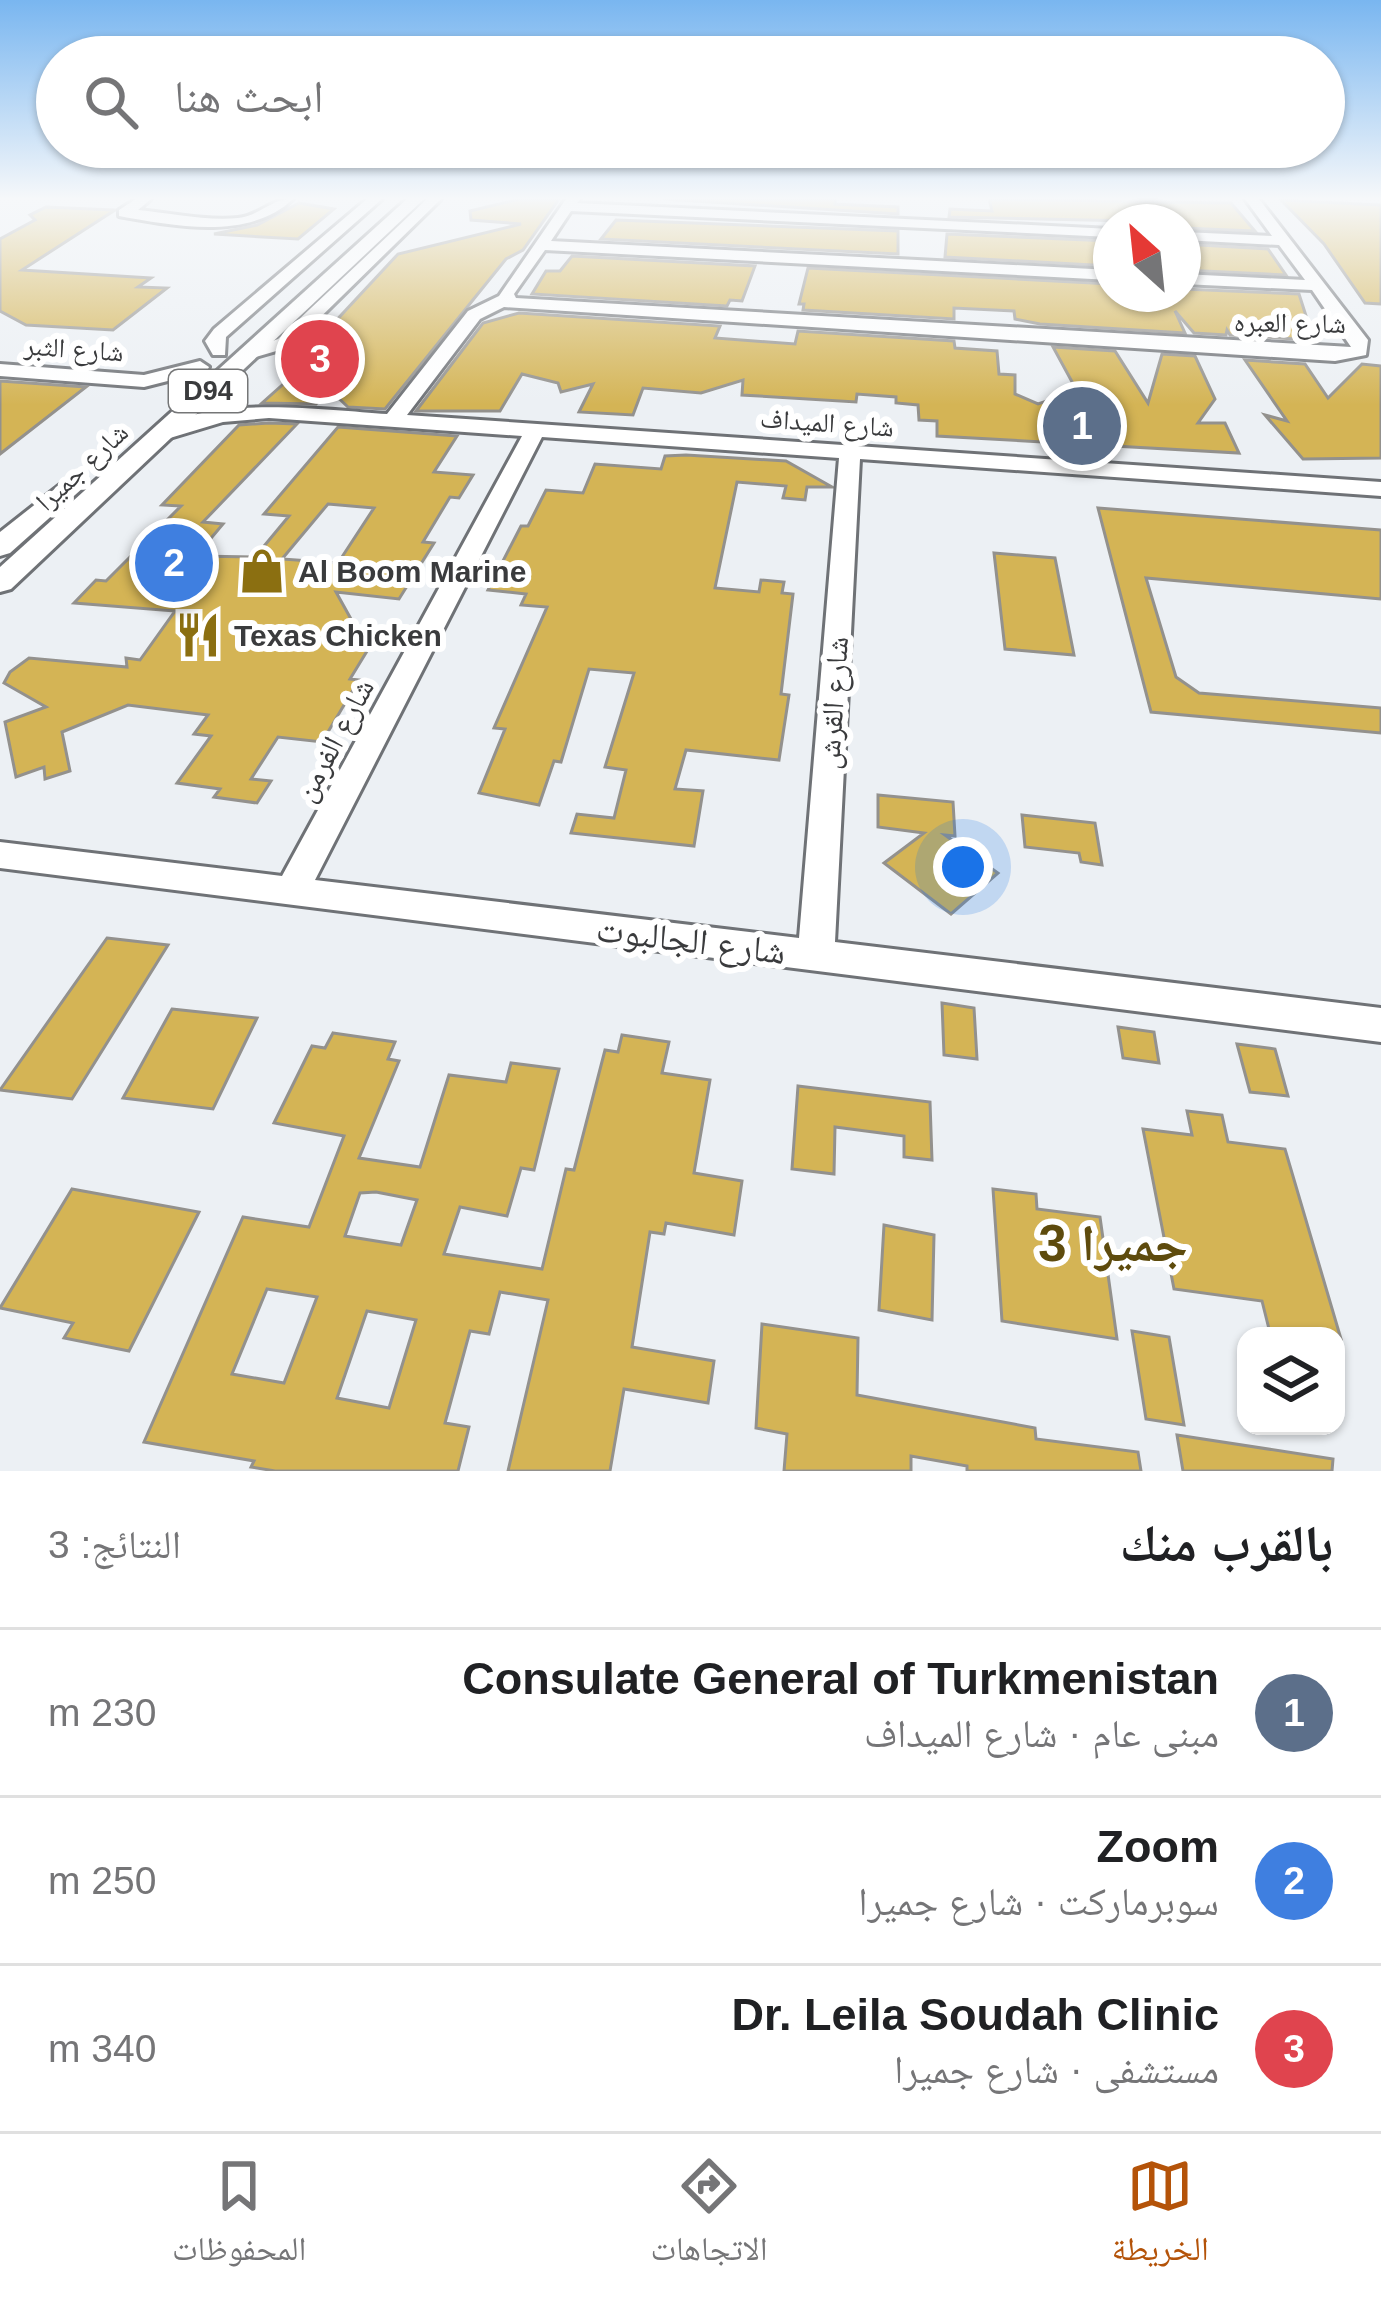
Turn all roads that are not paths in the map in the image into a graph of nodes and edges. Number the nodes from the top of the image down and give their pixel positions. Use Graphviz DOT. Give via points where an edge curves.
graph roads {
  1 [pos="296,268"];
  2 [pos="313,268"];
  3 [pos="350,268"];
  4 [pos="527,268"];
  5 [pos="957,268"];
  6 [pos="1304,268"];
  7 [pos="1093,274"];
  8 [pos="1201,280"];
  9 [pos="1318,285"];
  10 [pos="506,299"];
  11 [pos="219,351"];
  12 [pos="0,370"];
  13 [pos="210,374"];
  14 [pos="144,381"];
  15 [pos="166,400"];
  16 [pos="269,412"];
  17 [pos="394,419"];
  18 [pos="535,430"];
  19 [pos="160,435"];
  20 [pos="850,451"];
  21 [pos="1381,489"];
  22 [pos="0,547"];
  23 [pos="0,584"];
  24 [pos="0,855"];
  25 [pos="292,890"];
  26 [pos="816,955"];
  27 [pos="1381,1025"];
  1 -- 11 [label="street" via="220,333"];
  2 -- 11 [label="main road, شارع جميرا / D94"];
  3 -- 13 [label="main road, شارع جميرا / D94" via="245,358"];
  4 -- 10 [label="street"];
  5 -- 7 [label="street"];
  6 -- 9 [label="street, شارع العبره"];
  8 -- 9 [label="street"];
  9 -- 10 [label="street, شارع العبره" via="1360,351 761,321"];
  10 -- 17 [label="street" via="474,315"];
  11 -- 13 [label="main road, شارع جميرا / D94"];
  12 -- 14 [label="street, شارع الثبر"];
  13 -- 14 [label="street, شارع الثبر"];
  13 -- 15 [label="main road, شارع جميرا / D94"];
  13 -- 16 [label="street, شارع الميداف" via="238,401"];
  13 -- 19 [label="main road, شارع جميرا / D94"];
  14 -- 15 [label="street, شارع الثبر"];
  15 -- 22 [label="main road, شارع جميرا / D94"];
  16 -- 17 [label="street, شارع الميداف"];
  16 -- 19 [label="street, شارع الميداف"];
  17 -- 18 [label="street, شارع الميداف"];
  18 -- 20 [label="street, شارع الميداف"];
  18 -- 25 [label="street, شارع الفرمن"];
  19 -- 23 [label="main road, شارع جميرا / D94"];
  20 -- 21 [label="street, شارع الميداف"];
  20 -- 26 [label="street, شارع القرش"];
  24 -- 25 [label="street, شارع الجالبوت"];
  25 -- 26 [label="street, شارع الجالبوت"];
  26 -- 27 [label="street, شارع الجالبوت"];
}
